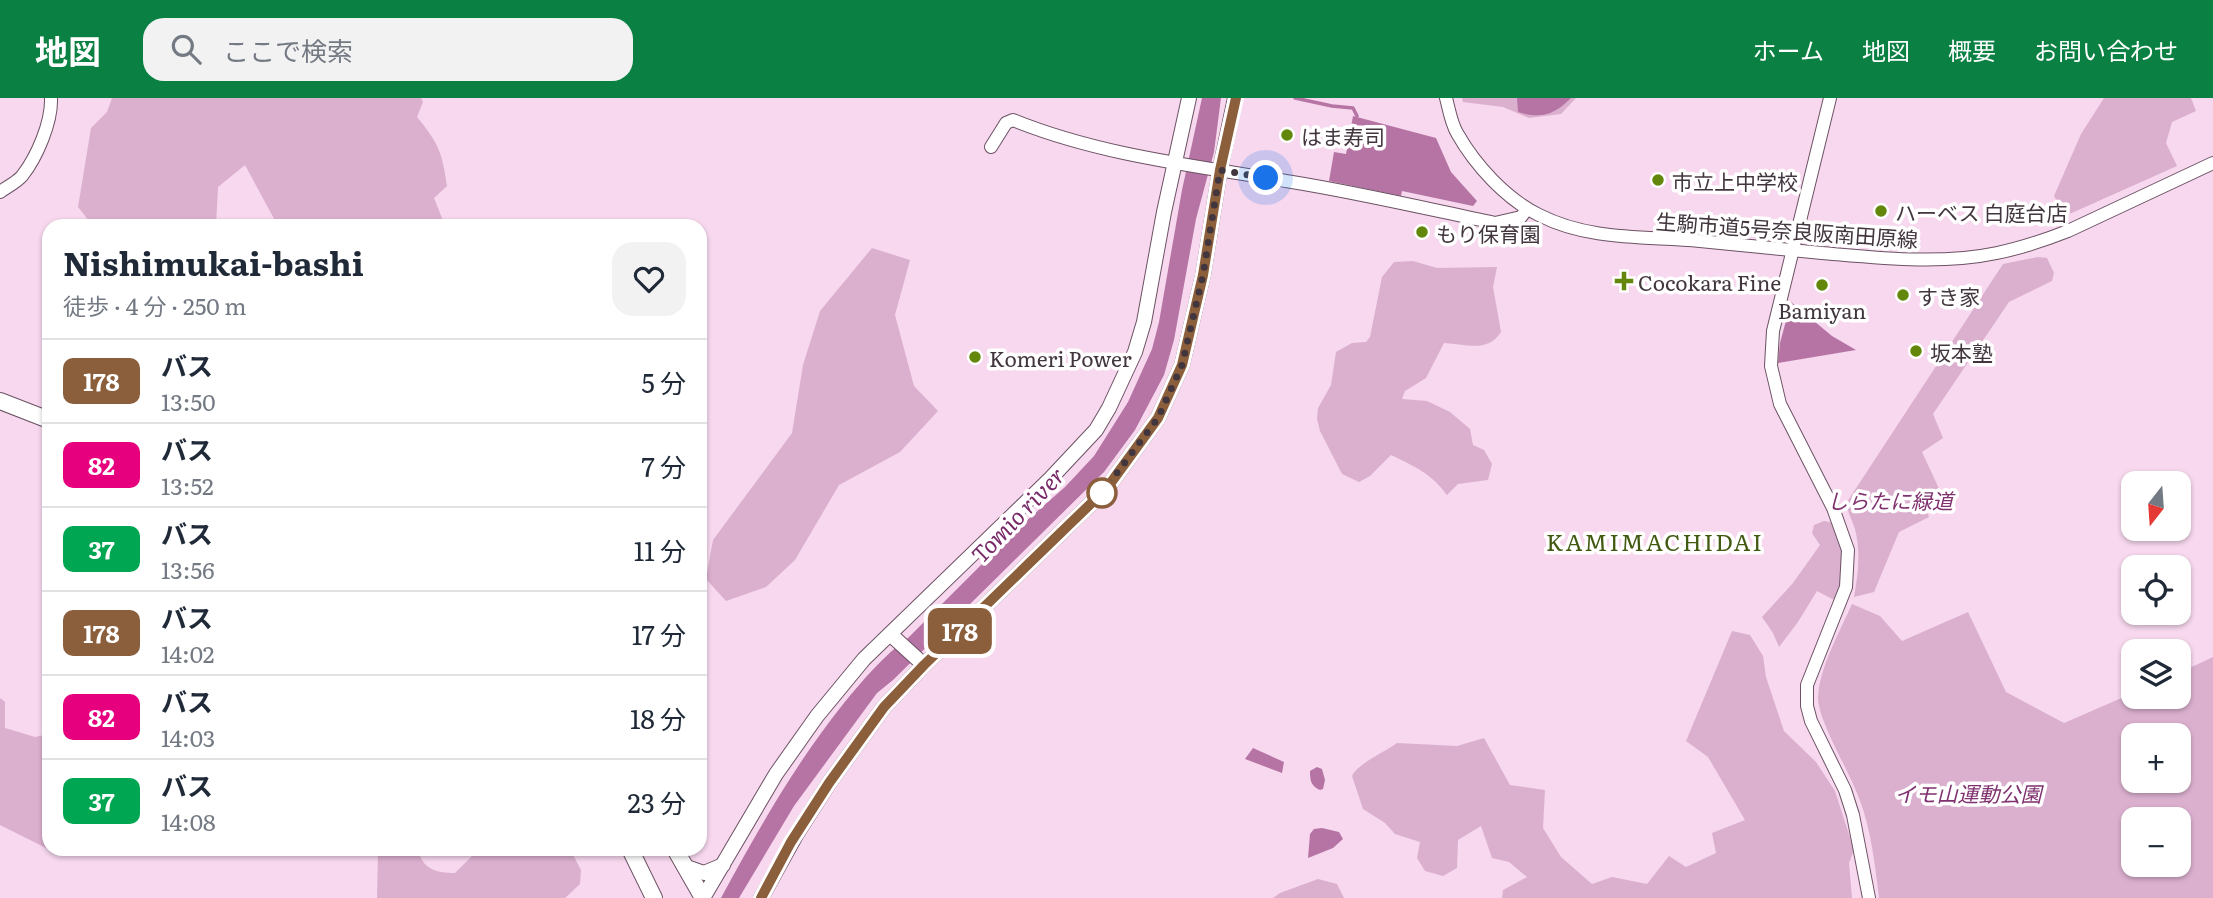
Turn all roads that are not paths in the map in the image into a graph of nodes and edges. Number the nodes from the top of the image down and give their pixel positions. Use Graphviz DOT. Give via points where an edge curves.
graph roads {
  1 [pos="51,98"];
  2 [pos="1189,98"];
  3 [pos="1236,98"];
  4 [pos="1446,98"];
  5 [pos="1830,98"];
  6 [pos="991,147"];
  7 [pos="1174,162"];
  8 [pos="2213,163"];
  9 [pos="1220,170"];
  10 [pos="0,192"];
  11 [pos="1527,209"];
  12 [pos="1794,250"];
  13 [pos="0,401"];
  14 [pos="42,417"];
  15 [pos="890,634"];
  16 [pos="924,665"];
  17 [pos="633,856"];
  18 [pos="679,856"];
  19 [pos="723,864"];
  20 [pos="684,866"];
  21 [pos="654,898"];
  22 [pos="703,898"];
  23 [pos="761,898"];
  24 [pos="1869,898"];
  1 -- 10 [label="street" via="44,135 22,177"];
  2 -- 7 [label="main road"];
  3 -- 9 [label="main road"];
  4 -- 11 [label="street, 生駒市道5号奈良阪南田原線" via="1456,131 1468,150"];
  5 -- 12 [label="street"];
  6 -- 7 [label="street" via="1006,123 1013,120 1071,142"];
  7 -- 9 [label="street"];
  7 -- 15 [label="main road" via="1144,322 1135,352 1096,429"];
  8 -- 12 [label="street, 生駒市道5号奈良阪南田原線" via="2068,231 1997,253 1931,260"];
  9 -- 11 [label="street" via="1496,223 1521,217"];
  9 -- 16 [label="main road" via="1182,365 1158,418 1107,488"];
  11 -- 12 [label="street, 生駒市道5号奈良阪南田原線" via="1598,235"];
  12 -- 24 [label="street" via="1773,331 1773,381 1848,550 1846,587 1807,685 1807,706 1849,802"];
  13 -- 14 [label="highway"];
  15 -- 16 [label="main road"];
  15 -- 19 [label="main road" via="817,716 757,803"];
  16 -- 23 [label="main road" via="884,707 829,783"];
  17 -- 21 [label="highway"];
  18 -- 20 [label="highway"];
  19 -- 20 [label="main road" via="704,873"];
  19 -- 22 [label="main road"];
  20 -- 22 [label="highway"];
}
